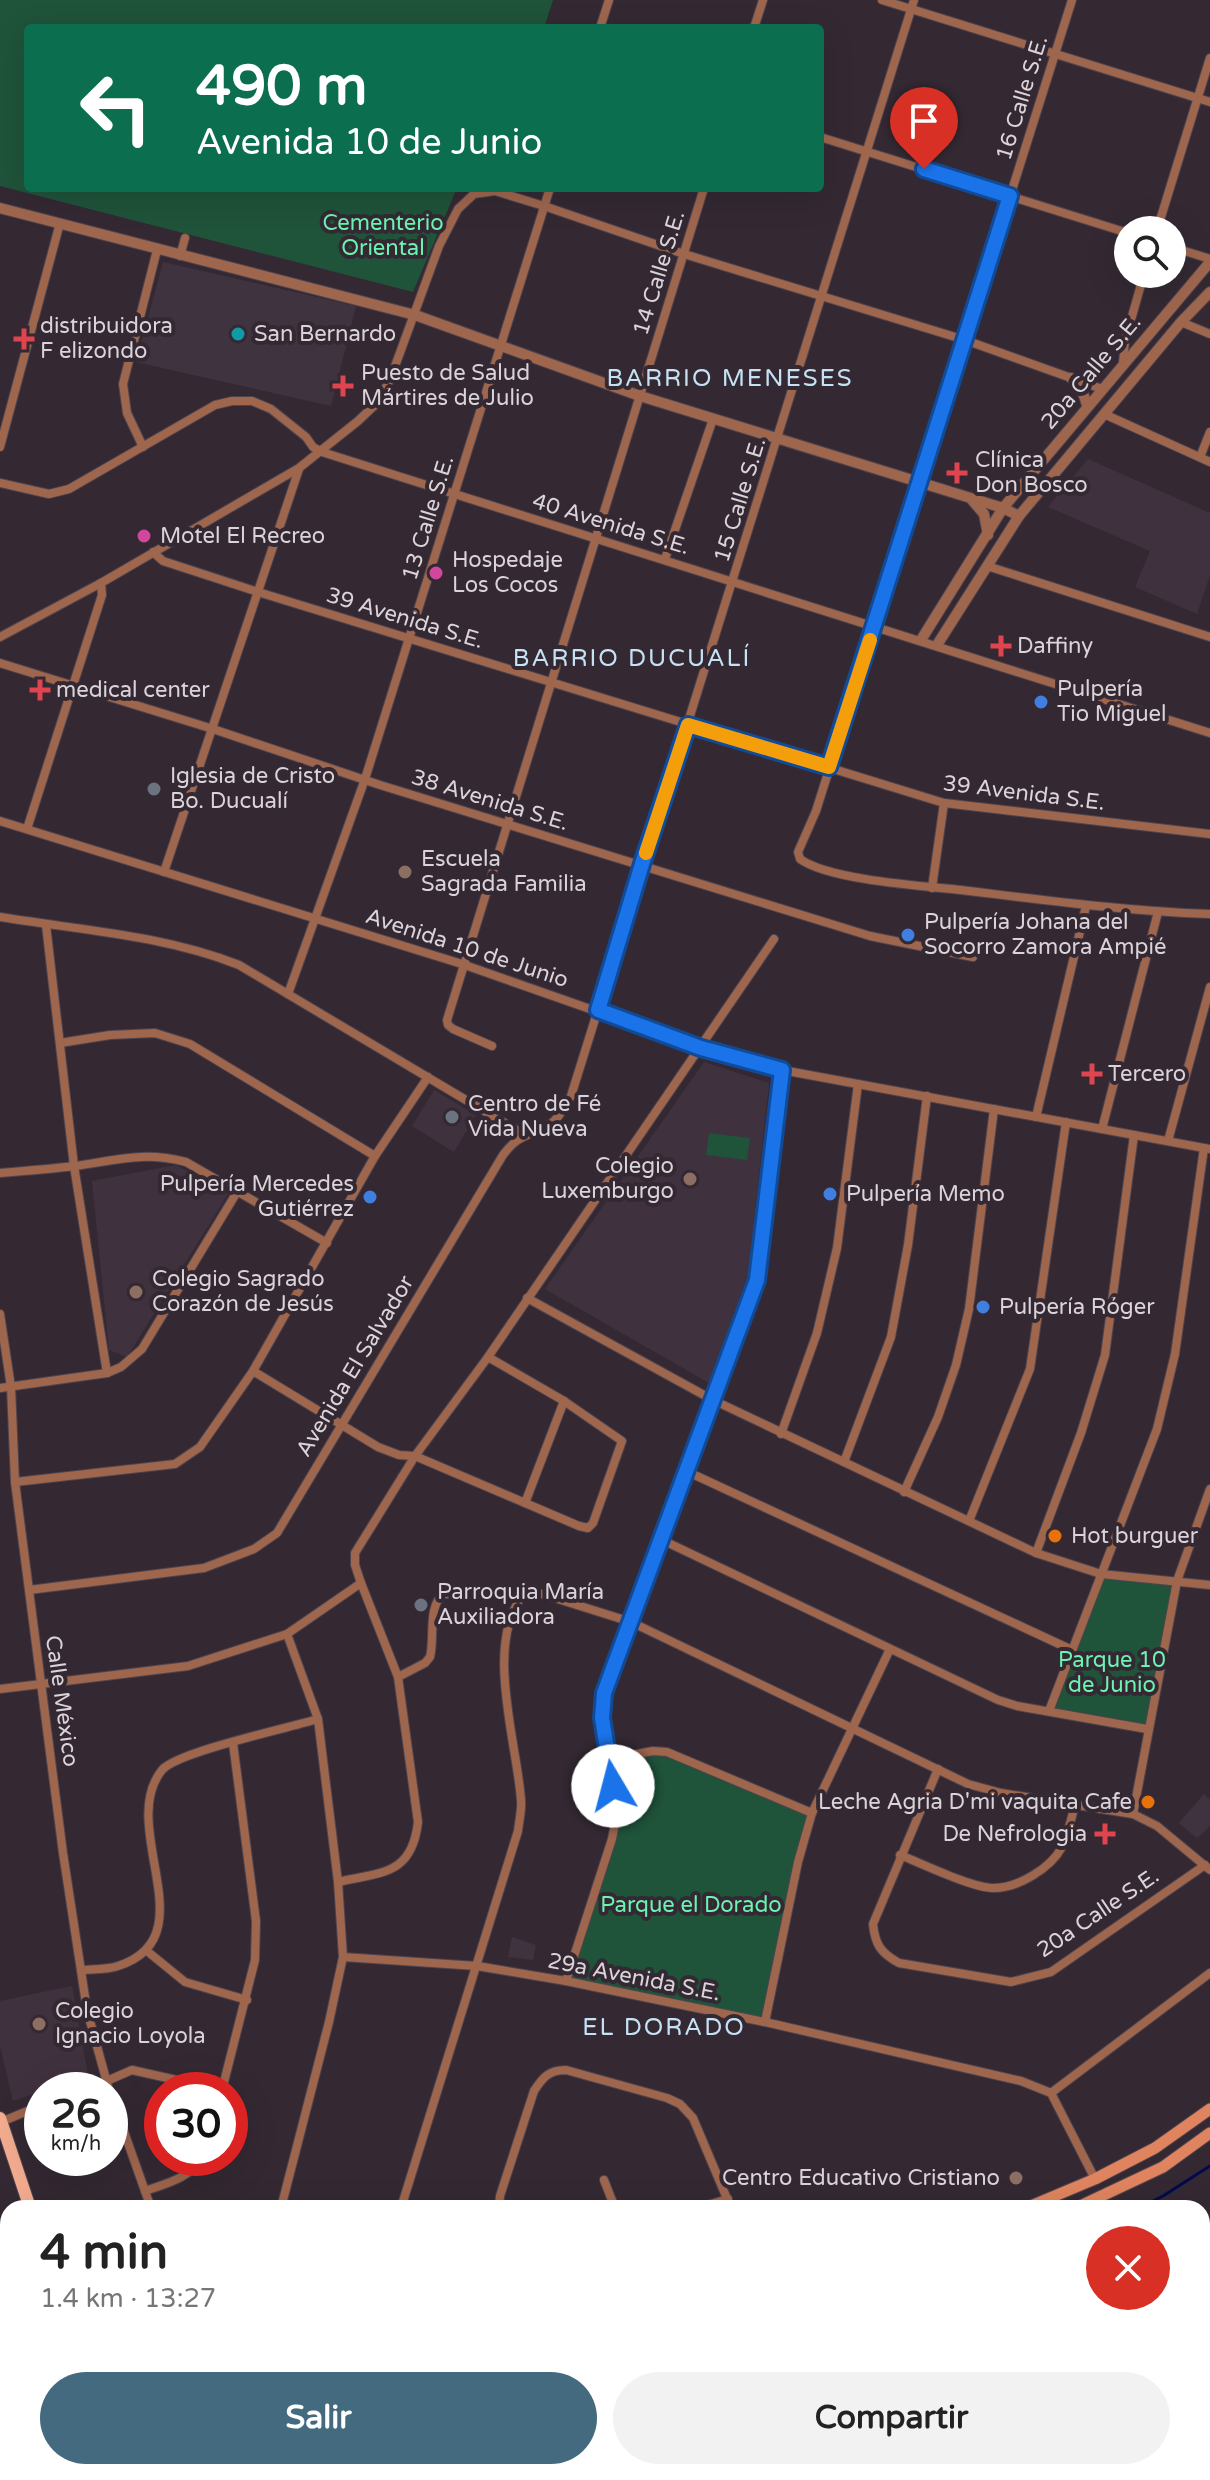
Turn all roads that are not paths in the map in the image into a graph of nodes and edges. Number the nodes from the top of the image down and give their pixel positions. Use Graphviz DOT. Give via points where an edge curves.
graph roads {
  1 [pos="609,0"];
  2 [pos="763,0"];
  3 [pos="882,0"];
  4 [pos="1072,0"];
  5 [pos="913,5"];
  6 [pos="601,24"];
  7 [pos="755,24"];
  8 [pos="1055,54"];
  9 [pos="1210,58"];
  10 [pos="1197,98"];
  11 [pos="1210,102"];
  12 [pos="824,138"];
  13 [pos="867,151"];
  14 [pos="488,192"];
  15 [pos="498,192"];
  16 [pos="549,192"];
  17 [pos="703,192"];
  18 [pos="1010,196"];
  19 [pos="544,206"];
  20 [pos="0,208"];
  21 [pos="1161,216"];
  22 [pos="60,223"];
  23 [pos="1114,229"];
  24 [pos="185,238"];
  25 [pos="157,250"];
  26 [pos="1186,252"];
  27 [pos="684,254"];
  28 [pos="180,256"];
  29 [pos="1210,261"];
  30 [pos="1140,288"];
  31 [pos="1210,292"];
  32 [pos="821,294"];
  33 [pos="415,315"];
  34 [pos="1181,322"];
  35 [pos="1210,334"];
  36 [pos="965,340"];
  37 [pos="500,346"];
  38 [pos="1123,363"];
  39 [pos="1071,378"];
  40 [pos="1102,389"];
  41 [pos="640,396"];
  42 [pos="1087,405"];
  43 [pos="1104,414"];
  44 [pos="713,419"];
  45 [pos="1210,432"];
  46 [pos="778,439"];
  47 [pos="0,447"];
  48 [pos="143,447"];
  49 [pos="322,452"];
  50 [pos="1200,457"];
  51 [pos="1210,462"];
  52 [pos="299,468"];
  53 [pos="0,483"];
  54 [pos="919,484"];
  55 [pos="454,494"];
  56 [pos="971,499"];
  57 [pos="1003,508"];
  58 [pos="1019,516"];
  59 [pos="988,535"];
  60 [pos="595,538"];
  61 [pos="153,552"];
  62 [pos="665,559"];
  63 [pos="987,566"];
  64 [pos="733,580"];
  65 [pos="101,583"];
  66 [pos="258,592"];
  67 [pos="874,626"];
  68 [pos="0,637"];
  69 [pos="409,637"];
  70 [pos="1210,637"];
  71 [pos="921,640"];
  72 [pos="937,645"];
  73 [pos="0,663"];
  74 [pos="550,682"];
  75 [pos="73,687"];
  76 [pos="688,725"];
  77 [pos="213,729"];
  78 [pos="1210,733"];
  79 [pos="829,767"];
  80 [pos="365,779"];
  81 [pos="944,803"];
  82 [pos="0,821"];
  83 [pos="506,823"];
  84 [pos="27,829"];
  85 [pos="1210,834"];
  86 [pos="642,864"];
  87 [pos="164,872"];
  88 [pos="932,888"];
  89 [pos="1086,906"];
  90 [pos="1158,912"];
  91 [pos="1210,914"];
  92 [pos="0,917"];
  93 [pos="313,918"];
  94 [pos="46,925"];
  95 [pos="774,939"];
  96 [pos="973,957"];
  97 [pos="462,964"];
  98 [pos="1210,987"];
  99 [pos="288,994"];
  100 [pos="598,1010"];
  101 [pos="60,1043"];
  102 [pos="492,1046"];
  103 [pos="701,1048"];
  104 [pos="782,1070"];
  105 [pos="428,1077"];
  106 [pos="858,1084"];
  107 [pos="927,1096"];
  108 [pos="994,1109"];
  109 [pos="1036,1117"];
  110 [pos="1066,1122"];
  111 [pos="1102,1129"];
  112 [pos="523,1134"];
  113 [pos="1134,1135"];
  114 [pos="1168,1141"];
  115 [pos="1207,1149"];
  116 [pos="375,1156"];
  117 [pos="74,1166"];
  118 [pos="0,1173"];
  119 [pos="237,1192"];
  120 [pos="327,1243"];
  121 [pos="527,1298"];
  122 [pos="0,1314"];
  123 [pos="488,1357"];
  124 [pos="253,1371"];
  125 [pos="107,1373"];
  126 [pos="11,1387"];
  127 [pos="0,1388"];
  128 [pos="713,1400"];
  129 [pos="564,1401"];
  130 [pos="341,1425"];
  131 [pos="781,1434"];
  132 [pos="415,1456"];
  133 [pos="844,1462"];
  134 [pos="686,1471"];
  135 [pos="15,1482"];
  136 [pos="1210,1489"];
  137 [pos="904,1492"];
  138 [pos="525,1503"];
  139 [pos="969,1521"];
  140 [pos="660,1539"];
  141 [pos="1036,1553"];
  142 [pos="1101,1574"];
  143 [pos="1177,1581"];
  144 [pos="361,1583"];
  145 [pos="1210,1585"];
  146 [pos="29,1590"];
  147 [pos="523,1595"];
  148 [pos="631,1622"];
  149 [pos="287,1634"];
  150 [pos="890,1649"];
  151 [pos="1072,1650"];
  152 [pos="398,1677"];
  153 [pos="43,1683"];
  154 [pos="0,1689"];
  155 [pos="1049,1711"];
  156 [pos="318,1719"];
  157 [pos="853,1728"];
  158 [pos="1147,1729"];
  159 [pos="233,1743"];
  160 [pos="610,1759"];
  161 [pos="938,1769"];
  162 [pos="1075,1805"];
  163 [pos="812,1813"];
  164 [pos="1133,1814"];
  165 [pos="900,1855"];
  166 [pos="1207,1868"];
  167 [pos="338,1882"];
  168 [pos="147,1951"];
  169 [pos="343,1957"];
  170 [pos="477,1966"];
  171 [pos="81,1970"];
  172 [pos="1210,1973"];
  173 [pos="566,1981"];
  174 [pos="247,2000"];
  175 [pos="765,2022"];
  176 [pos="104,2072"];
  177 [pos="227,2072"];
  178 [pos="1051,2093"];
  179 [pos="1210,2109"];
  180 [pos="24,2111"];
  181 [pos="0,2120"];
  182 [pos="1210,2133"];
  183 [pos="128,2142"];
  184 [pos="185,2176"];
  185 [pos="1095,2179"];
  186 [pos="604,2180"];
  187 [pos="145,2191"];
  188 [pos="27,2200"];
  189 [pos="148,2200"];
  190 [pos="283,2200"];
  191 [pos="404,2200"];
  192 [pos="500,2200"];
  193 [pos="612,2200"];
  194 [pos="728,2200"];
  195 [pos="1045,2200"];
  196 [pos="1093,2200"];
  1 -- 6 [label="street"];
  2 -- 7 [label="street"];
  3 -- 5 [label="street"];
  4 -- 8 [label="street, 16 Calle S.E."];
  5 -- 8 [label="street"];
  5 -- 13 [label="street, 15 Calle S.E."];
  8 -- 10 [label="street"];
  8 -- 18 [label="street, 16 Calle S.E."];
  9 -- 10 [label="street"];
  10 -- 11 [label="street"];
  10 -- 21 [label="street"];
  12 -- 13 [label="street"];
  13 -- 18 [label="street"];
  13 -- 32 [label="street, 15 Calle S.E."];
  14 -- 33 [label="street" via="474,194 458,209"];
  15 -- 19 [label="street"];
  16 -- 19 [label="street, 13 Calle S.E."];
  17 -- 27 [label="street, 14 Calle S.E."];
  18 -- 23 [label="street"];
  18 -- 36 [label="street, 16 Calle S.E."];
  19 -- 27 [label="street"];
  19 -- 37 [label="street, 13 Calle S.E."];
  20 -- 22 [label="street"];
  22 -- 25 [label="street"];
  22 -- 47 [label="street"];
  24 -- 28 [label="street"];
  25 -- 28 [label="street"];
  25 -- 48 [label="street" via="123,384 127,413"];
  26 -- 29 [label="street"];
  27 -- 32 [label="street"];
  27 -- 41 [label="street, 14 Calle S.E."];
  28 -- 33 [label="street"];
  29 -- 38 [label="street, 20a Calle S.E."];
  30 -- 38 [label="street"];
  31 -- 34 [label="street, 20a Calle S.E."];
  32 -- 36 [label="street"];
  32 -- 46 [label="street, 15 Calle S.E."];
  33 -- 37 [label="street"];
  33 -- 49 [label="street" via="377,403"];
  34 -- 35 [label="street"];
  34 -- 43 [label="street, 20a Calle S.E."];
  36 -- 39 [label="street"];
  36 -- 54 [label="street, 16 Calle S.E."];
  37 -- 41 [label="street"];
  37 -- 55 [label="street, 13 Calle S.E."];
  38 -- 40 [label="street, 20a Calle S.E."];
  39 -- 40 [label="street"];
  39 -- 42 [label="street"];
  40 -- 42 [label="street, 20a Calle S.E."];
  41 -- 44 [label="street"];
  41 -- 60 [label="street, 14 Calle S.E."];
  42 -- 57 [label="street, 20a Calle S.E."];
  43 -- 50 [label="street"];
  43 -- 58 [label="street, 20a Calle S.E."];
  44 -- 46 [label="street"];
  44 -- 62 [label="street"];
  45 -- 50 [label="street"];
  46 -- 54 [label="street"];
  46 -- 64 [label="street, 15 Calle S.E."];
  48 -- 49 [label="street" via="215,405 252,401 271,409"];
  48 -- 53 [label="street" via="69,489 49,494"];
  49 -- 52 [label="street"];
  49 -- 55 [label="street, 40 Avenida S.E."];
  50 -- 51 [label="street"];
  52 -- 61 [label="street"];
  52 -- 66 [label="street"];
  54 -- 56 [label="street"];
  54 -- 67 [label="street, 16 Calle S.E."];
  55 -- 60 [label="street, 40 Avenida S.E."];
  55 -- 69 [label="street, 13 Calle S.E."];
  56 -- 57 [label="street"];
  56 -- 59 [label="street" via="984,514"];
  57 -- 58 [label="street"];
  57 -- 59 [label="street, 20a Calle S.E."];
  58 -- 63 [label="street, 20a Calle S.E."];
  59 -- 71 [label="street, 20a Calle S.E."];
  60 -- 62 [label="street, 40 Avenida S.E."];
  60 -- 74 [label="street, 14 Calle S.E."];
  61 -- 65 [label="street"];
  61 -- 66 [label="street, 39 Avenida S.E." via="163,561"];
  62 -- 64 [label="street, 40 Avenida S.E."];
  63 -- 70 [label="street"];
  63 -- 72 [label="street, 20a Calle S.E."];
  64 -- 67 [label="street, 40 Avenida S.E."];
  64 -- 76 [label="street, 15 Calle S.E."];
  65 -- 68 [label="street"];
  65 -- 75 [label="street" via="102,595"];
  66 -- 69 [label="street, 39 Avenida S.E."];
  66 -- 77 [label="street"];
  67 -- 71 [label="street, 40 Avenida S.E."];
  67 -- 79 [label="street, 16 Calle S.E."];
  69 -- 74 [label="street, 39 Avenida S.E."];
  69 -- 80 [label="street, 13 Calle S.E."];
  71 -- 72 [label="street, 40 Avenida S.E."];
  72 -- 78 [label="street, 40 Avenida S.E."];
  73 -- 75 [label="street, 38 Avenida S.E."];
  74 -- 76 [label="street, 39 Avenida S.E."];
  74 -- 83 [label="street, 14 Calle S.E."];
  75 -- 77 [label="street, 38 Avenida S.E."];
  75 -- 84 [label="street"];
  76 -- 79 [label="street, 39 Avenida S.E."];
  76 -- 86 [label="street, 15 Calle S.E."];
  77 -- 80 [label="street, 38 Avenida S.E."];
  77 -- 87 [label="street"];
  79 -- 81 [label="street, 39 Avenida S.E."];
  79 -- 88 [label="street, 16 Calle S.E." via="799,845 800,859 813,867"];
  80 -- 83 [label="street, 38 Avenida S.E."];
  80 -- 93 [label="street, 13 Calle S.E."];
  81 -- 85 [label="street, 39 Avenida S.E."];
  81 -- 88 [label="street"];
  82 -- 84 [label="street, Avenida 10 de Junio"];
  83 -- 86 [label="street, 38 Avenida S.E."];
  83 -- 97 [label="street, 14 Calle S.E."];
  84 -- 87 [label="street, Avenida 10 de Junio"];
  86 -- 96 [label="street, 38 Avenida S.E." via="870,936"];
  86 -- 100 [label="street, 15 Calle S.E."];
  87 -- 93 [label="street, Avenida 10 de Junio"];
  88 -- 89 [label="street"];
  89 -- 90 [label="street"];
  89 -- 109 [label="street"];
  90 -- 91 [label="street"];
  90 -- 111 [label="street"];
  92 -- 94 [label="street"];
  93 -- 97 [label="street, Avenida 10 de Junio"];
  93 -- 99 [label="street, 13 Calle S.E."];
  94 -- 99 [label="street" via="210,953"];
  94 -- 101 [label="street"];
  95 -- 103 [label="street"];
  97 -- 100 [label="street, Avenida 10 de Junio"];
  97 -- 102 [label="street, 14 Calle S.E." via="448,1025"];
  98 -- 114 [label="street"];
  99 -- 105 [label="street"];
  100 -- 103 [label="street, Avenida 10 de Junio"];
  100 -- 112 [label="street, Avenida El Salvador" via="571,1096 559,1116"];
  101 -- 116 [label="street" via="155,1033 190,1044"];
  101 -- 117 [label="street"];
  103 -- 104 [label="street, Avenida 10 de Junio"];
  103 -- 121 [label="street"];
  104 -- 106 [label="street, Avenida 10 de Junio"];
  104 -- 128 [label="street" via="757,1280"];
  105 -- 112 [label="street"];
  105 -- 116 [label="street"];
  106 -- 107 [label="street, Avenida 10 de Junio"];
  106 -- 131 [label="street" via="837,1248 817,1333"];
  107 -- 108 [label="street, Avenida 10 de Junio"];
  107 -- 133 [label="street" via="891,1337"];
  108 -- 109 [label="street, Avenida 10 de Junio"];
  108 -- 137 [label="street" via="969,1309 956,1365"];
  109 -- 110 [label="street, Avenida 10 de Junio"];
  110 -- 111 [label="street, Avenida 10 de Junio"];
  110 -- 139 [label="street" via="1030,1369"];
  111 -- 113 [label="street, Avenida 10 de Junio"];
  112 -- 130 [label="street, Avenida El Salvador" via="500,1160"];
  113 -- 114 [label="street, Avenida 10 de Junio"];
  113 -- 141 [label="street" via="1105,1355"];
  114 -- 115 [label="street, Avenida 10 de Junio"];
  115 -- 142 [label="street" via="1175,1354 1157,1429"];
  116 -- 120 [label="street"];
  117 -- 118 [label="street"];
  117 -- 119 [label="street" via="163,1156 186,1162"];
  117 -- 125 [label="street"];
  119 -- 120 [label="street"];
  119 -- 125 [label="street" via="142,1349"];
  120 -- 124 [label="street"];
  121 -- 123 [label="street"];
  121 -- 128 [label="street"];
  122 -- 126 [label="street, Calle México"];
  123 -- 129 [label="street"];
  123 -- 132 [label="street"];
  124 -- 130 [label="street"];
  124 -- 135 [label="street" via="200,1447 175,1464"];
  125 -- 126 [label="street"];
  126 -- 127 [label="street"];
  126 -- 135 [label="street, Calle México"];
  128 -- 131 [label="street"];
  128 -- 134 [label="street"];
  129 -- 138 [label="street"];
  129 -- 138 [label="street" via="622,1441 593,1523 588,1528"];
  130 -- 132 [label="street" via="378,1447"];
  130 -- 146 [label="street, Avenida El Salvador" via="277,1533 254,1549 204,1568"];
  131 -- 133 [label="street"];
  132 -- 138 [label="street"];
  132 -- 144 [label="street" via="355,1553"];
  133 -- 137 [label="street"];
  134 -- 140 [label="street"];
  134 -- 151 [label="street"];
  135 -- 146 [label="street, Calle México"];
  136 -- 143 [label="street"];
  137 -- 139 [label="street"];
  139 -- 141 [label="street"];
  140 -- 148 [label="street"];
  140 -- 150 [label="street"];
  141 -- 142 [label="street"];
  142 -- 143 [label="street"];
  142 -- 151 [label="street"];
  143 -- 145 [label="street"];
  143 -- 158 [label="street"];
  144 -- 149 [label="street"];
  144 -- 152 [label="street"];
  146 -- 153 [label="street, Calle México"];
  147 -- 148 [label="street" via="560,1598"];
  147 -- 152 [label="street" via="444,1594 435,1610 430,1657"];
  147 -- 170 [label="street" via="509,1623 505,1682 521,1802 518,1831"];
  148 -- 157 [label="street"];
  148 -- 160 [label="street" via="604,1693 602,1718"];
  149 -- 153 [label="street" via="188,1666"];
  149 -- 156 [label="street"];
  150 -- 155 [label="street" via="998,1700"];
  150 -- 157 [label="street"];
  151 -- 155 [label="street"];
  152 -- 167 [label="street" via="418,1822 416,1841 406,1860 390,1870"];
  153 -- 154 [label="street"];
  153 -- 171 [label="street, Calle México"];
  155 -- 158 [label="street"];
  156 -- 159 [label="street"];
  156 -- 167 [label="street"];
  157 -- 161 [label="street"];
  157 -- 163 [label="street"];
  158 -- 164 [label="street"];
  159 -- 168 [label="street" via="184,1755 162,1770 151,1793 148,1821 161,1912"];
  159 -- 174 [label="street" via="256,1921"];
  160 -- 163 [label="street" via="667,1752"];
  160 -- 173 [label="street" via="617,1813 612,1839"];
  161 -- 162 [label="street" via="1001,1793"];
  161 -- 165 [label="street"];
  162 -- 164 [label="street"];
  162 -- 165 [label="street" via="1061,1849 1042,1869 995,1888"];
  163 -- 175 [label="street"];
  164 -- 166 [label="street" via="1157,1826"];
  165 -- 166 [label="street, 20a Calle S.E." via="873,1924 883,1954 899,1963 1011,1982 1051,1972"];
  167 -- 169 [label="street"];
  168 -- 171 [label="street" via="117,1967"];
  168 -- 174 [label="street" via="185,1982"];
  169 -- 170 [label="street, 29a Avenida S.E."];
  169 -- 190 [label="street"];
  170 -- 173 [label="street, 29a Avenida S.E."];
  170 -- 191 [label="street"];
  171 -- 176 [label="street, Calle México"];
  172 -- 178 [label="street"];
  173 -- 175 [label="street, 29a Avenida S.E."];
  174 -- 177 [label="street"];
  175 -- 178 [label="street, 29a Avenida S.E." via="1021,2081"];
  178 -- 185 [label="street"];
  179 -- 185 [label="main road" via="1155,2148"];
  180 -- 181 [label="street"];
  181 -- 188 [label="main road"];
  182 -- 196 [label="main road" via="1163,2167"];
  183 -- 187 [label="street, Calle México"];
  184 -- 187 [label="street"];
  185 -- 195 [label="main road"];
  186 -- 193 [label="street"];
  187 -- 189 [label="street, Calle México"];
  192 -- 194 [label="street" via="534,2091 543,2077 566,2070 680,2104 693,2118"];
}
